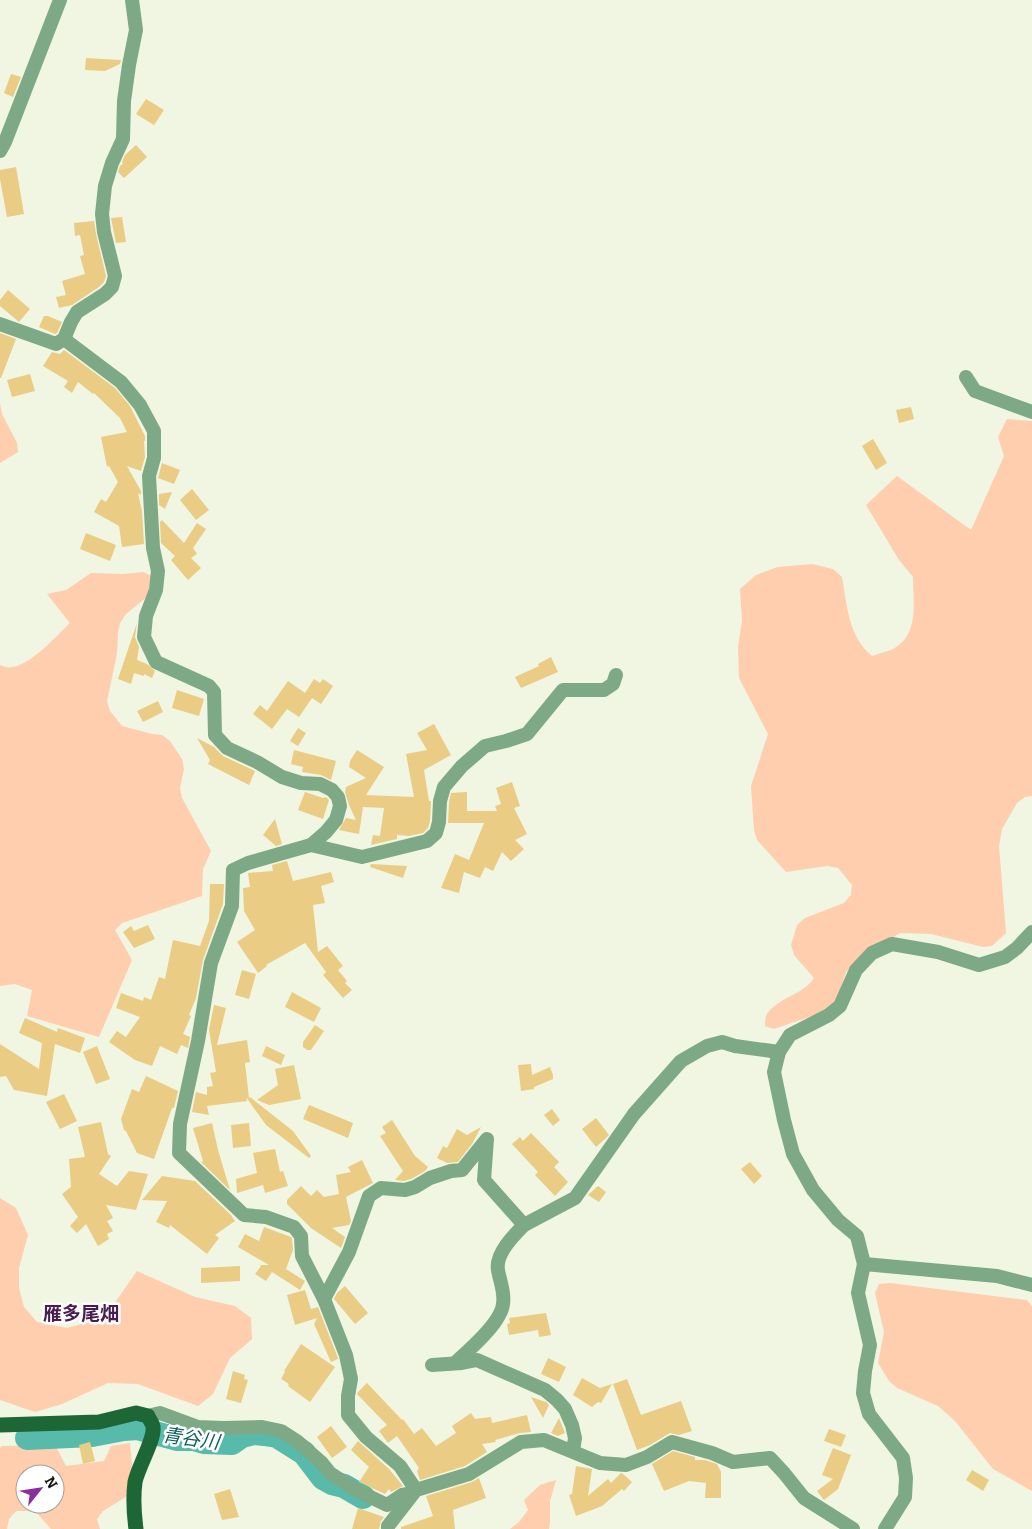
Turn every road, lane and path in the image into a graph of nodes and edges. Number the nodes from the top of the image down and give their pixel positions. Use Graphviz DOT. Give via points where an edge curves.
graph roads {
  1 [pos="60,0"];
  2 [pos="132,0"];
  3 [pos="0,151"];
  4 [pos="0,324"];
  5 [pos="64,339"];
  6 [pos="966,377"];
  7 [pos="1032,412"];
  8 [pos="616,675"];
  9 [pos="311,845"];
  10 [pos="1032,932"];
  11 [pos="779,1052"];
  12 [pos="524,1225"];
  13 [pos="864,1264"];
  14 [pos="1032,1285"];
  15 [pos="324,1299"];
  16 [pos="455,1363"];
  17 [pos="432,1365"];
  18 [pos="0,1425"];
  19 [pos="151,1428"];
  20 [pos="573,1451"];
  21 [pos="415,1492"];
  22 [pos="136,1529"];
  23 [pos="388,1529"];
  24 [pos="853,1529"];
  25 [pos="885,1529"];
  1 -- 3 [label="street"];
  2 -- 5 [label="street" via="136,30 129,66 123,139 112,163 102,207 104,232 116,276 105,294 77,312"];
  4 -- 5 [label="street" via="56,344"];
  5 -- 9 [label="street" via="121,382 140,405 154,431 154,458 149,476 153,548 158,571 144,637 156,662 208,686 214,692 215,735 227,748 282,777 320,784 332,790 340,806 336,820"];
  6 -- 7 [label="street" via="974,392"];
  8 -- 9 [label="street" via="613,684 604,690 563,690 527,734 484,746 444,787 436,833 427,841 362,857"];
  9 -- 15 [label="street" via="233,870 232,906 211,963 180,1124 180,1153 244,1215 266,1217 294,1227 301,1236 302,1256"];
  10 -- 11 [label="street" via="1005,957 979,965 938,952 892,944 872,953 856,970 840,1006 790,1035"];
  11 -- 12 [label="street" via="722,1042 707,1046 681,1061 634,1114 575,1198"];
  11 -- 13 [label="street" via="774,1072 793,1154 813,1190 838,1220 858,1236"];
  12 -- 15 [label="street" via="484,1180 487,1139 462,1170 430,1178 405,1190 381,1188 369,1196 349,1252"];
  12 -- 16 [label="street" via="512,1236 500,1257 498,1268 504,1306 487,1333"];
  13 -- 14 [label="street" via="997,1276"];
  13 -- 25 [label="street" via="858,1293 870,1345 863,1393 869,1414 903,1458 906,1478 905,1497"];
  15 -- 21 [label="street" via="346,1355 351,1379 348,1415 366,1437 400,1466"];
  16 -- 17 [label="street"];
  16 -- 20 [label="street" via="477,1360 545,1390 565,1409 572,1425"];
  18 -- 19 [label="main road" via="99,1422 136,1413"];
  19 -- 21 [label="street" via="160,1413 198,1427 262,1427 281,1431 298,1442 330,1473 388,1505 402,1495"];
  19 -- 22 [label="main road" via="135,1482"];
  20 -- 21 [label="street" via="544,1440 522,1442 469,1474"];
  20 -- 24 [label="street" via="600,1463 626,1464 647,1457 672,1442 733,1462 770,1458 804,1498"];
  21 -- 23 [label="street"];
}
